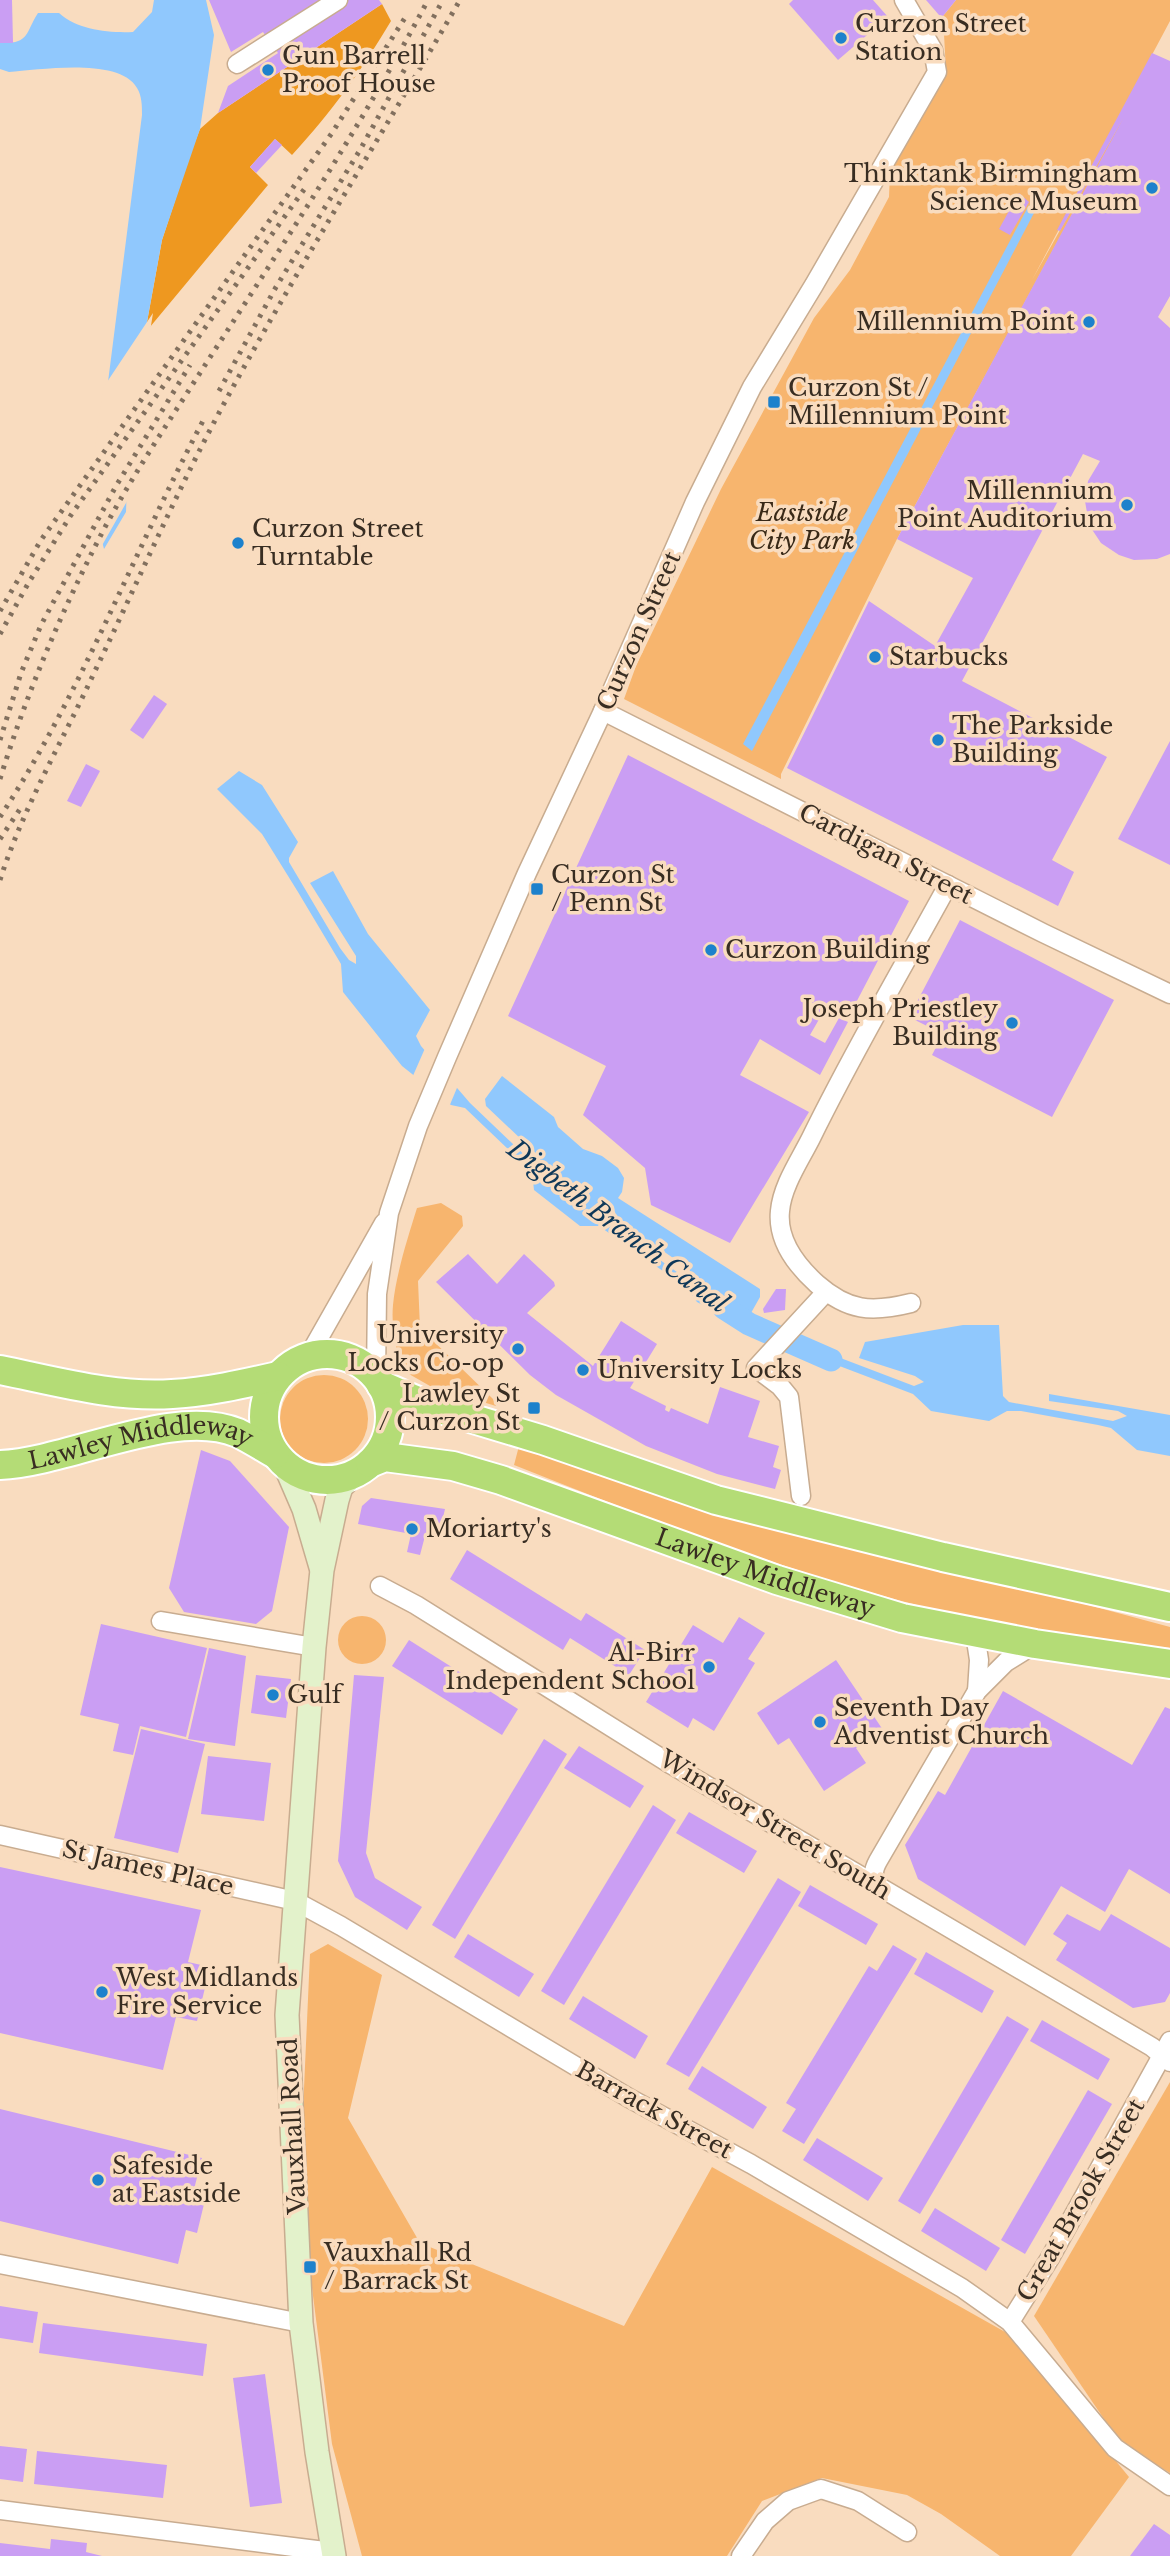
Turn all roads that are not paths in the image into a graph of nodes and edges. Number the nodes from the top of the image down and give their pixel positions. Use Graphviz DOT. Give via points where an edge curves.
graph roads {
  1 [pos="338,0"];
  2 [pos="904,0"];
  3 [pos="237,64"];
  4 [pos="603,711"];
  5 [pos="948,885"];
  6 [pos="1170,994"];
  7 [pos="389,1213"];
  8 [pos="826,1292"];
  9 [pos="911,1303"];
  10 [pos="307,1357"];
  11 [pos="0,1370"];
  12 [pos="278,1376"];
  13 [pos="378,1381"];
  14 [pos="280,1460"];
  15 [pos="0,1465"];
  16 [pos="362,1469"];
  17 [pos="801,1496"];
  18 [pos="322,1570"];
  19 [pos="380,1586"];
  20 [pos="1170,1607"];
  21 [pos="161,1621"];
  22 [pos="975,1634"];
  23 [pos="1035,1644"];
  24 [pos="314,1647"];
  25 [pos="1170,1664"];
  26 [pos="977,1691"];
  27 [pos="0,1835"];
  28 [pos="879,1886"];
  29 [pos="295,1901"];
  30 [pos="1167,2053"];
  31 [pos="0,2264"];
  32 [pos="1010,2322"];
  33 [pos="301,2323"];
  34 [pos="1170,2486"];
  35 [pos="0,2510"];
  36 [pos="907,2532"];
  37 [pos="333,2554"];
  38 [pos="741,2556"];
  1 -- 3 [label="street"];
  2 -- 4 [label="street, Curzon Street" via="933,50 937,72 752,387 695,502"];
  4 -- 5 [label="street, Cardigan Street"];
  4 -- 7 [label="street, Curzon Street" via="447,1057"];
  5 -- 6 [label="street, Cardigan Street"];
  5 -- 8 [label="street" via="825,1109 780,1209 784,1240 792,1256"];
  7 -- 10 [label="street, Curzon Street"];
  7 -- 13 [label="street, Curzon Street" via="377,1294"];
  8 -- 9 [label="street" via="851,1307"];
  8 -- 17 [label="street" via="756,1368 789,1396"];
  10 -- 12 [label="highway"];
  10 -- 13 [label="highway" via="322,1354 352,1359"];
  11 -- 12 [label="highway" via="139,1394 208,1390"];
  12 -- 14 [label="highway" via="269,1390 264,1415 267,1440"];
  13 -- 16 [label="highway" via="389,1405 389,1426 383,1447"];
  13 -- 20 [label="highway" via="427,1405 716,1500"];
  14 -- 15 [label="highway, Lawley Middleway" via="237,1433 170,1427 45,1459"];
  14 -- 16 [label="highway" via="295,1472 318,1480"];
  14 -- 18 [label="main road, Vauxhall Road" via="304,1509"];
  16 -- 18 [label="main road, Vauxhall Road" via="341,1488"];
  16 -- 22 [label="highway, Lawley Middleway" via="385,1457 453,1466 777,1580 902,1618"];
  18 -- 24 [label="main road, Vauxhall Road"];
  19 -- 28 [label="street, Windsor Street South"];
  21 -- 24 [label="street"];
  22 -- 23 [label="highway, Lawley Middleway"];
  22 -- 26 [label="street"];
  23 -- 25 [label="highway, Lawley Middleway"];
  23 -- 26 [label="street" via="1006,1662"];
  24 -- 29 [label="main road, Vauxhall Road"];
  26 -- 28 [label="street" via="878,1861 874,1875"];
  27 -- 29 [label="street, St James Place"];
  28 -- 30 [label="street, Windsor Street South"];
  29 -- 32 [label="street, Barrack Street" via="629,2098 865,2230"];
  29 -- 33 [label="main road, Vauxhall Road" via="287,2015"];
  30 -- 32 [label="street, Great Brook Street"];
  31 -- 33 [label="street"];
  32 -- 34 [label="street, Barrack Street" via="1115,2448"];
  33 -- 37 [label="main road, Vauxhall Road"];
  35 -- 37 [label="street"];
  36 -- 38 [label="street" via="858,2501 821,2489 788,2501 765,2521"];
}
